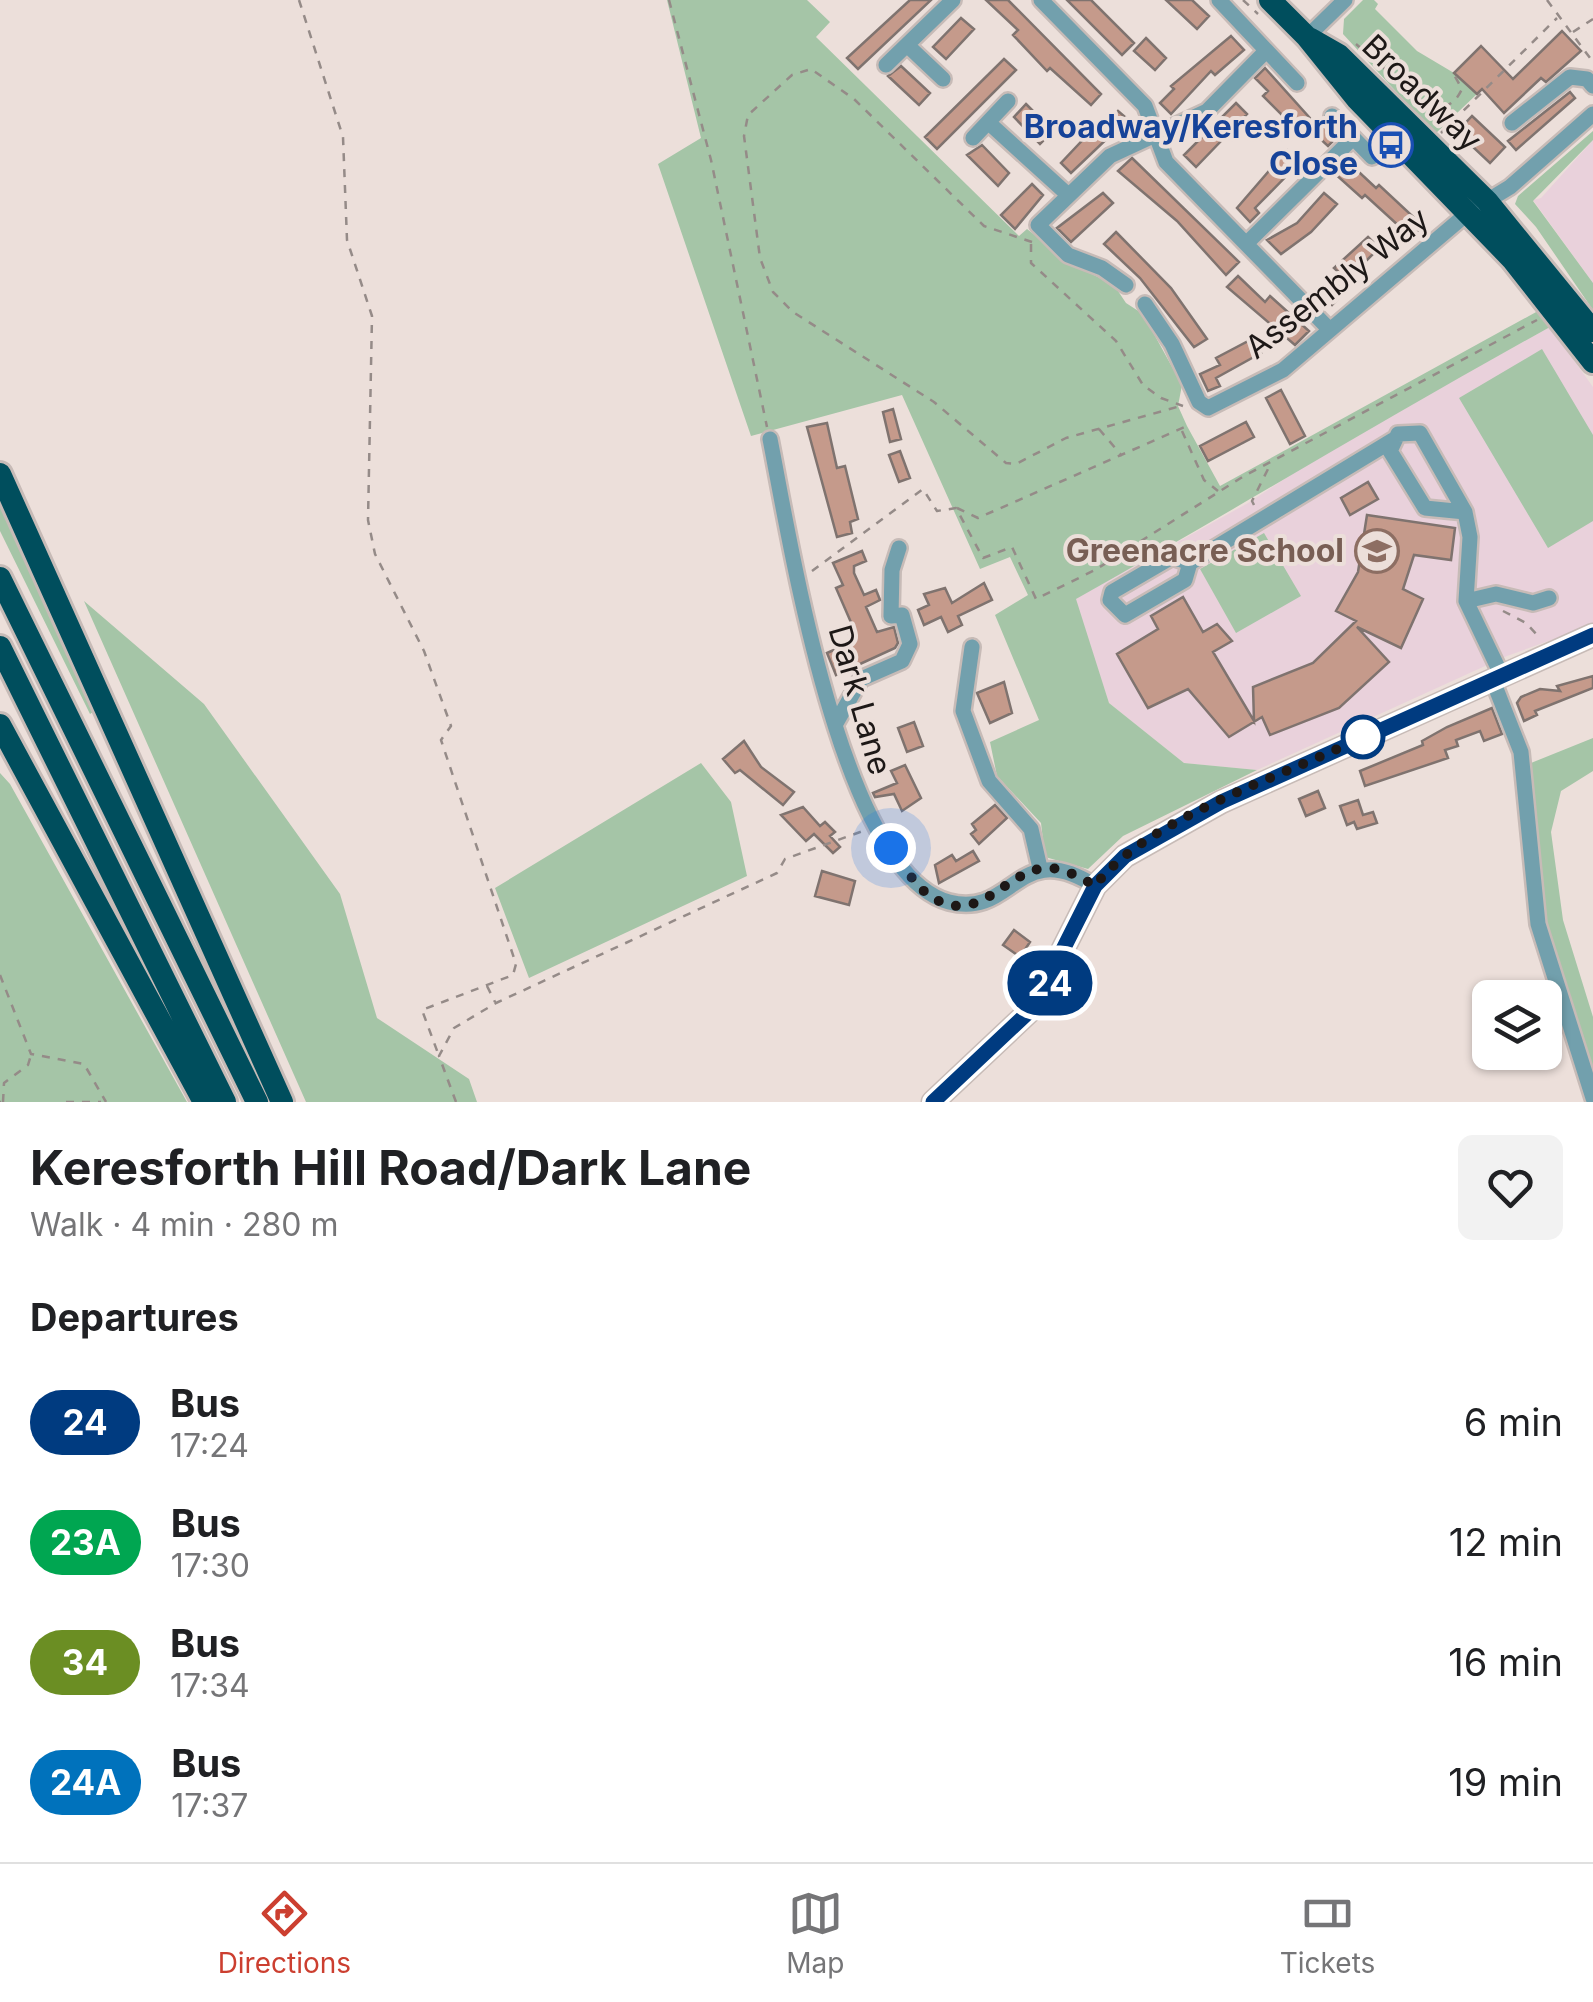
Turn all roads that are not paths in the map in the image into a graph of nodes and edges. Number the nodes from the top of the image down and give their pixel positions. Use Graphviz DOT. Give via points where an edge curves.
graph roads {
  1 [pos="952,0"];
  2 [pos="1041,0"];
  3 [pos="1218,0"];
  4 [pos="1270,0"];
  5 [pos="1344,0"];
  6 [pos="1308,38"];
  7 [pos="908,44"];
  8 [pos="1265,52"];
  9 [pos="886,65"];
  10 [pos="943,78"];
  11 [pos="1297,83"];
  12 [pos="1593,86"];
  13 [pos="1008,102"];
  14 [pos="1593,114"];
  15 [pos="1332,116"];
  16 [pos="990,122"];
  17 [pos="1512,123"];
  18 [pos="1158,132"];
  19 [pos="973,138"];
  20 [pos="1353,138"];
  21 [pos="1372,157"];
  22 [pos="1066,193"];
  23 [pos="1478,206"];
  24 [pos="1248,242"];
  25 [pos="1126,285"];
  26 [pos="1145,304"];
  27 [pos="1329,328"];
  28 [pos="1593,331"];
  29 [pos="1593,362"];
  30 [pos="770,440"];
  31 [pos="1393,440"];
  32 [pos="0,474"];
  33 [pos="1465,512"];
  34 [pos="899,548"];
  35 [pos="1190,562"];
  36 [pos="0,578"];
  37 [pos="1549,598"];
  38 [pos="1466,601"];
  39 [pos="1593,635"];
  40 [pos="0,646"];
  41 [pos="972,646"];
  42 [pos="1501,674"];
  43 [pos="835,725"];
  44 [pos="0,726"];
  45 [pos="1040,868"];
  46 [pos="1095,886"];
  47 [pos="1593,1098"];
  48 [pos="204,1102"];
  49 [pos="225,1102"];
  50 [pos="257,1102"];
  51 [pos="282,1102"];
  52 [pos="933,1102"];
  1 -- 7 [label="street"];
  2 -- 18 [label="street" via="1145,106"];
  3 -- 8 [label="street"];
  4 -- 6 [label="highway, Broadway"];
  5 -- 6 [label="street"];
  6 -- 23 [label="highway, Broadway" via="1357,99"];
  6 -- 23 [label="highway, Broadway" via="1339,55"];
  7 -- 9 [label="street"];
  7 -- 10 [label="street"];
  8 -- 11 [label="street"];
  8 -- 18 [label="street" via="1207,110"];
  12 -- 17 [label="street" via="1570,77"];
  13 -- 16 [label="street"];
  14 -- 23 [label="street, Assembly Way"];
  15 -- 20 [label="street"];
  16 -- 19 [label="street"];
  16 -- 22 [label="street"];
  18 -- 22 [label="street" via="1110,156"];
  18 -- 24 [label="street" via="1166,162"];
  20 -- 21 [label="street"];
  20 -- 24 [label="street"];
  22 -- 25 [label="street" via="1038,225 1068,254"];
  23 -- 27 [label="street, Assembly Way"];
  23 -- 28 [label="highway, Broadway"];
  23 -- 29 [label="highway, Broadway"];
  24 -- 27 [label="street"];
  26 -- 27 [label="street, Assembly Way" via="1208,408 1283,370"];
  30 -- 43 [label="street, Dark Lane"];
  31 -- 33 [label="street" via="1390,451 1425,508"];
  31 -- 33 [label="street" via="1408,431 1420,434"];
  31 -- 35 [label="street"];
  32 -- 51 [label="highway"];
  33 -- 38 [label="street"];
  34 -- 43 [label="street" via="891,616 902,615 910,644 902,661 862,679"];
  35 -- 35 [label="street" via="1172,557 1112,592 1110,600 1125,615 1186,580"];
  36 -- 50 [label="highway"];
  37 -- 38 [label="street" via="1534,603 1496,594"];
  38 -- 42 [label="street"];
  39 -- 42 [label="main road"];
  40 -- 49 [label="highway"];
  41 -- 45 [label="street" via="964,711 989,781 1031,829"];
  42 -- 46 [label="main road" via="1157,835"];
  42 -- 47 [label="street" via="1496,686 1521,752 1538,924"];
  43 -- 45 [label="street, Dark Lane" via="864,810 926,892 980,904"];
  44 -- 48 [label="highway"];
  45 -- 46 [label="street" via="1059,868"];
  46 -- 52 [label="main road" via="1034,1007"];
}
